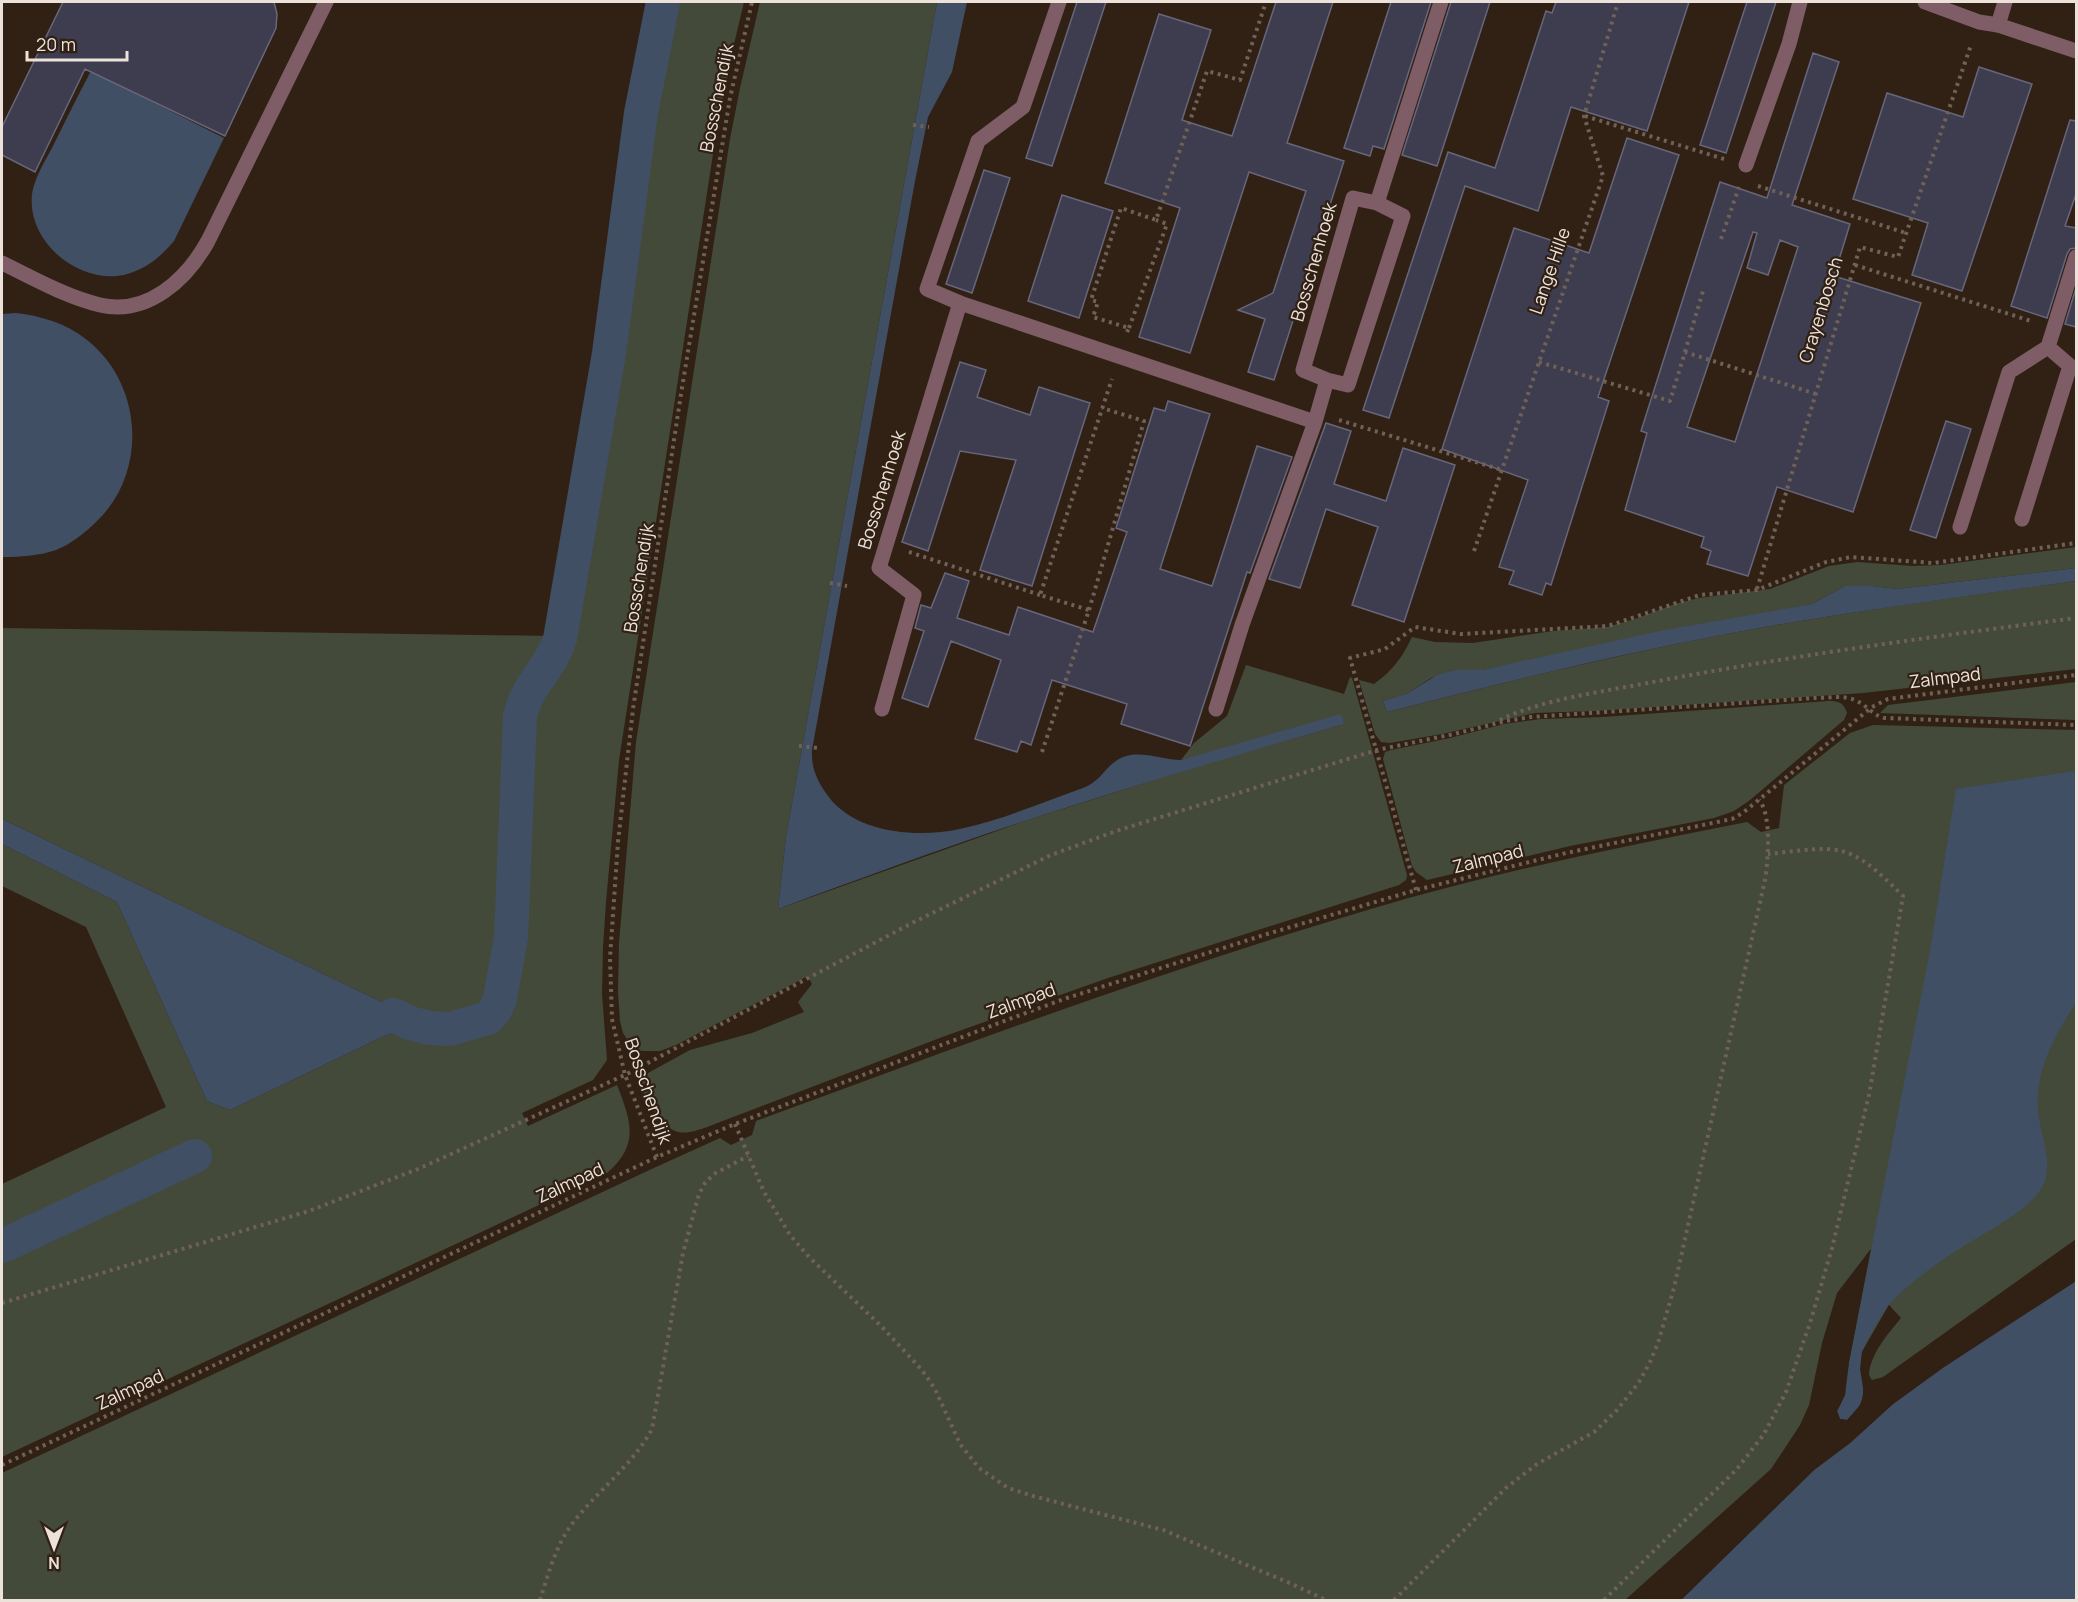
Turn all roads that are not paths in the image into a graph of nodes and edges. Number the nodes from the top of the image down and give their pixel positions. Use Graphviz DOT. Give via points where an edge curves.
graph roads {
  1 [pos="326,2"];
  2 [pos="1059,2"];
  3 [pos="1441,2"];
  4 [pos="1800,2"];
  5 [pos="1925,2"];
  6 [pos="2005,2"];
  7 [pos="1998,26"];
  8 [pos="2076,51"];
  9 [pos="1746,165"];
  10 [pos="1377,203"];
  11 [pos="2076,257"];
  12 [pos="2,263"];
  13 [pos="960,303"];
  14 [pos="2048,347"];
  15 [pos="1328,380"];
  16 [pos="1317,417"];
  17 [pos="2022,519"];
  18 [pos="1960,527"];
  19 [pos="882,710"];
  20 [pos="1216,710"];
  1 -- 12 [label="street" via="208,241 178,282 133,305 102,305 67,294"];
  2 -- 13 [label="street" via="1023,107 978,141 927,289"];
  3 -- 10 [label="street"];
  4 -- 9 [label="street"];
  5 -- 7 [label="street"];
  6 -- 7 [label="street"];
  7 -- 8 [label="street"];
  10 -- 15 [label="street, Bosschenhoek" via="1403,216 1348,385"];
  10 -- 15 [label="street, Bosschenhoek" via="1353,198 1303,370"];
  11 -- 14 [label="street"];
  13 -- 16 [label="street"];
  13 -- 19 [label="street, Bosschenhoek" via="879,568 914,595"];
  14 -- 17 [label="street" via="2070,366"];
  14 -- 18 [label="street" via="2009,372"];
  15 -- 16 [label="street"];
  16 -- 20 [label="street" via="1242,625"];
}
